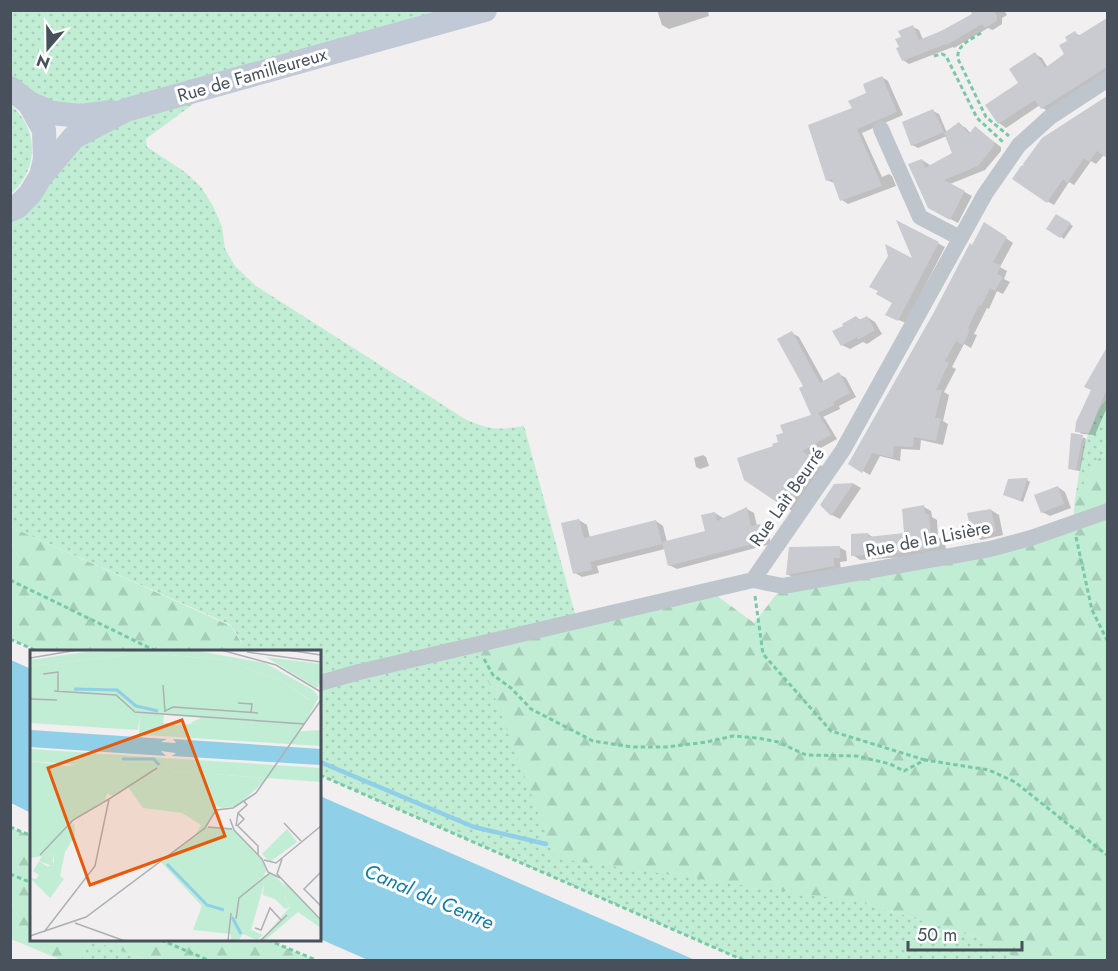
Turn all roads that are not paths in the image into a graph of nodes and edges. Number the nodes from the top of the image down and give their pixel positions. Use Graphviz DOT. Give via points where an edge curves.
graph roads {
  1 [pos="485,10"];
  2 [pos="1107,79"];
  3 [pos="20,96"];
  4 [pos="126,110"];
  5 [pos="881,129"];
  6 [pos="41,176"];
  7 [pos="13,214"];
  8 [pos="960,238"];
  9 [pos="1107,511"];
  10 [pos="753,580"];
  11 [pos="321,683"];
  1 -- 4 [label="street, Rue de Familleureux"];
  2 -- 8 [label="street, Rue Lait Beurré" via="1050,117 1017,149"];
  3 -- 4 [label="street" via="52,113 81,116"];
  3 -- 6 [label="street, Rue de Familleureux" via="44,130"];
  4 -- 6 [label="street, Rue de Familleureux" via="74,137"];
  5 -- 8 [label="street" via="920,218"];
  6 -- 7 [label="street, Rue de Familleureux"];
  8 -- 10 [label="street, Rue Lait Beurré" via="843,450"];
  9 -- 10 [label="street, Rue de la Lisière" via="990,549 783,586"];
  10 -- 11 [label="street"];
}
